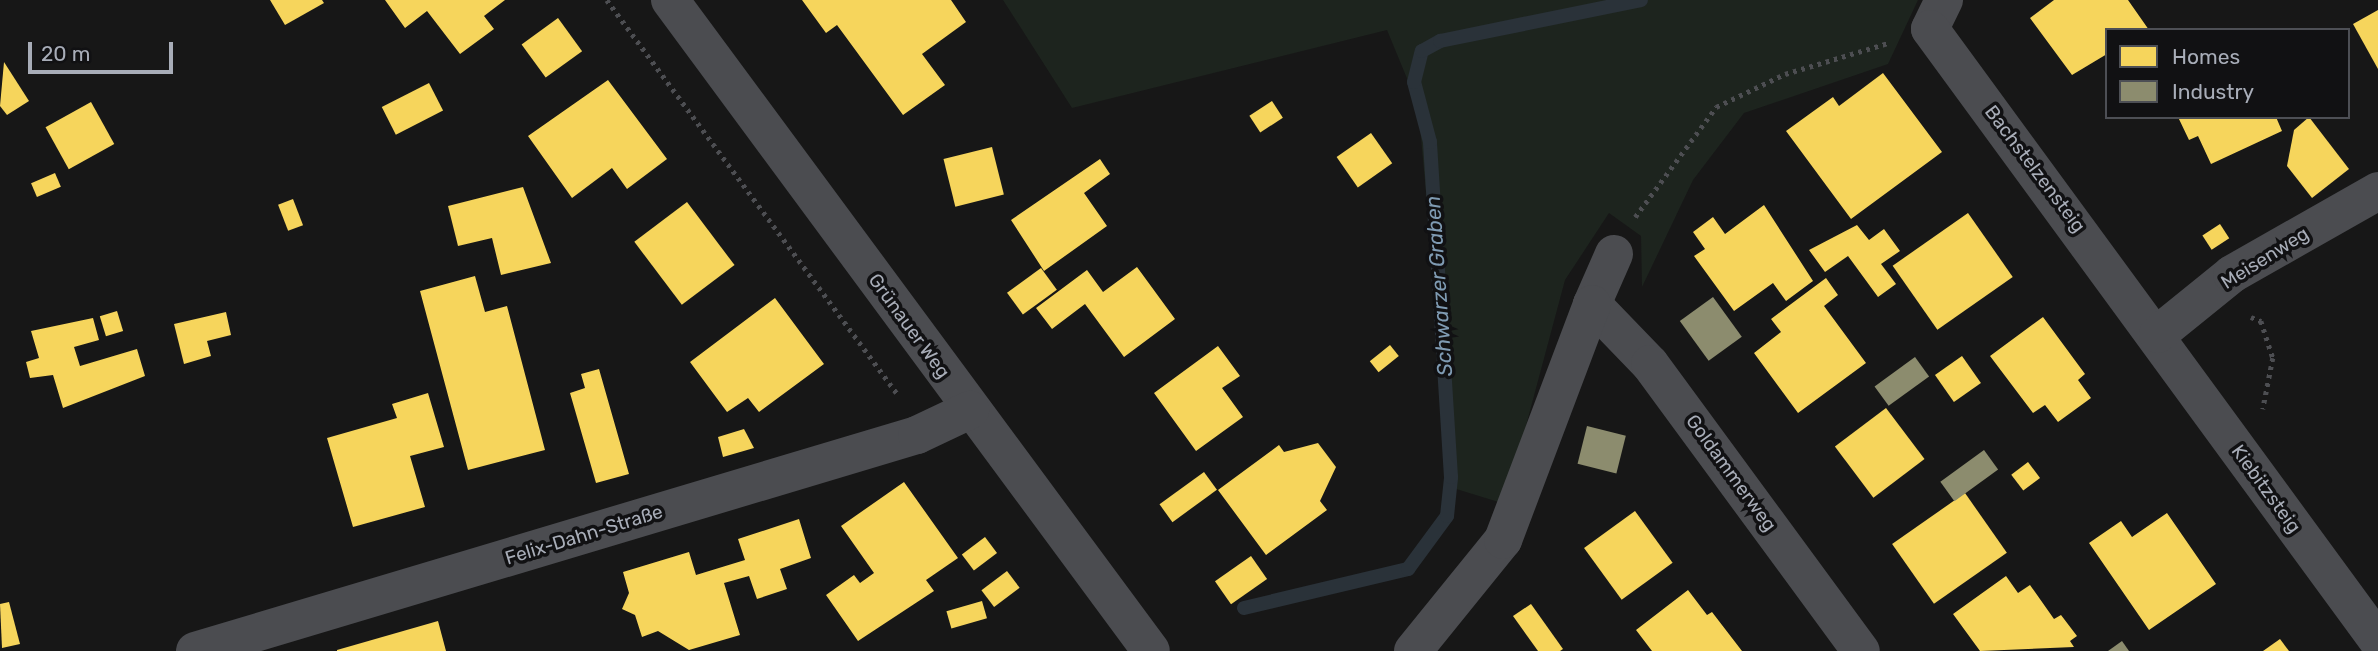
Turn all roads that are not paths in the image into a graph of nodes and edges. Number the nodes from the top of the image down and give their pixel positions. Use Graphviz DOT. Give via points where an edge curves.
graph roads {
  1 [pos="670,0"];
  2 [pos="1937,15"];
  3 [pos="2378,191"];
  4 [pos="1614,254"];
  5 [pos="1592,304"];
  6 [pos="2158,334"];
  7 [pos="970,410"];
  8 [pos="2378,641"];
  9 [pos="195,651"];
  10 [pos="1151,651"];
  11 [pos="1413,651"];
  12 [pos="1861,651"];
  1 -- 7 [label="street, Grünauer Weg"];
  2 -- 6 [label="street, Bachstelzensteig"];
  3 -- 6 [label="street, Meisenweg" via="2232,274"];
  4 -- 5 [label="street"];
  5 -- 11 [label="street" via="1503,540"];
  5 -- 12 [label="street, Goldammerweg" via="1650,364"];
  6 -- 8 [label="street, Kiebitzsteig"];
  7 -- 9 [label="street, Felix-Dahn-Straße" via="918,435"];
  7 -- 10 [label="street, Grünauer Weg"];
}
